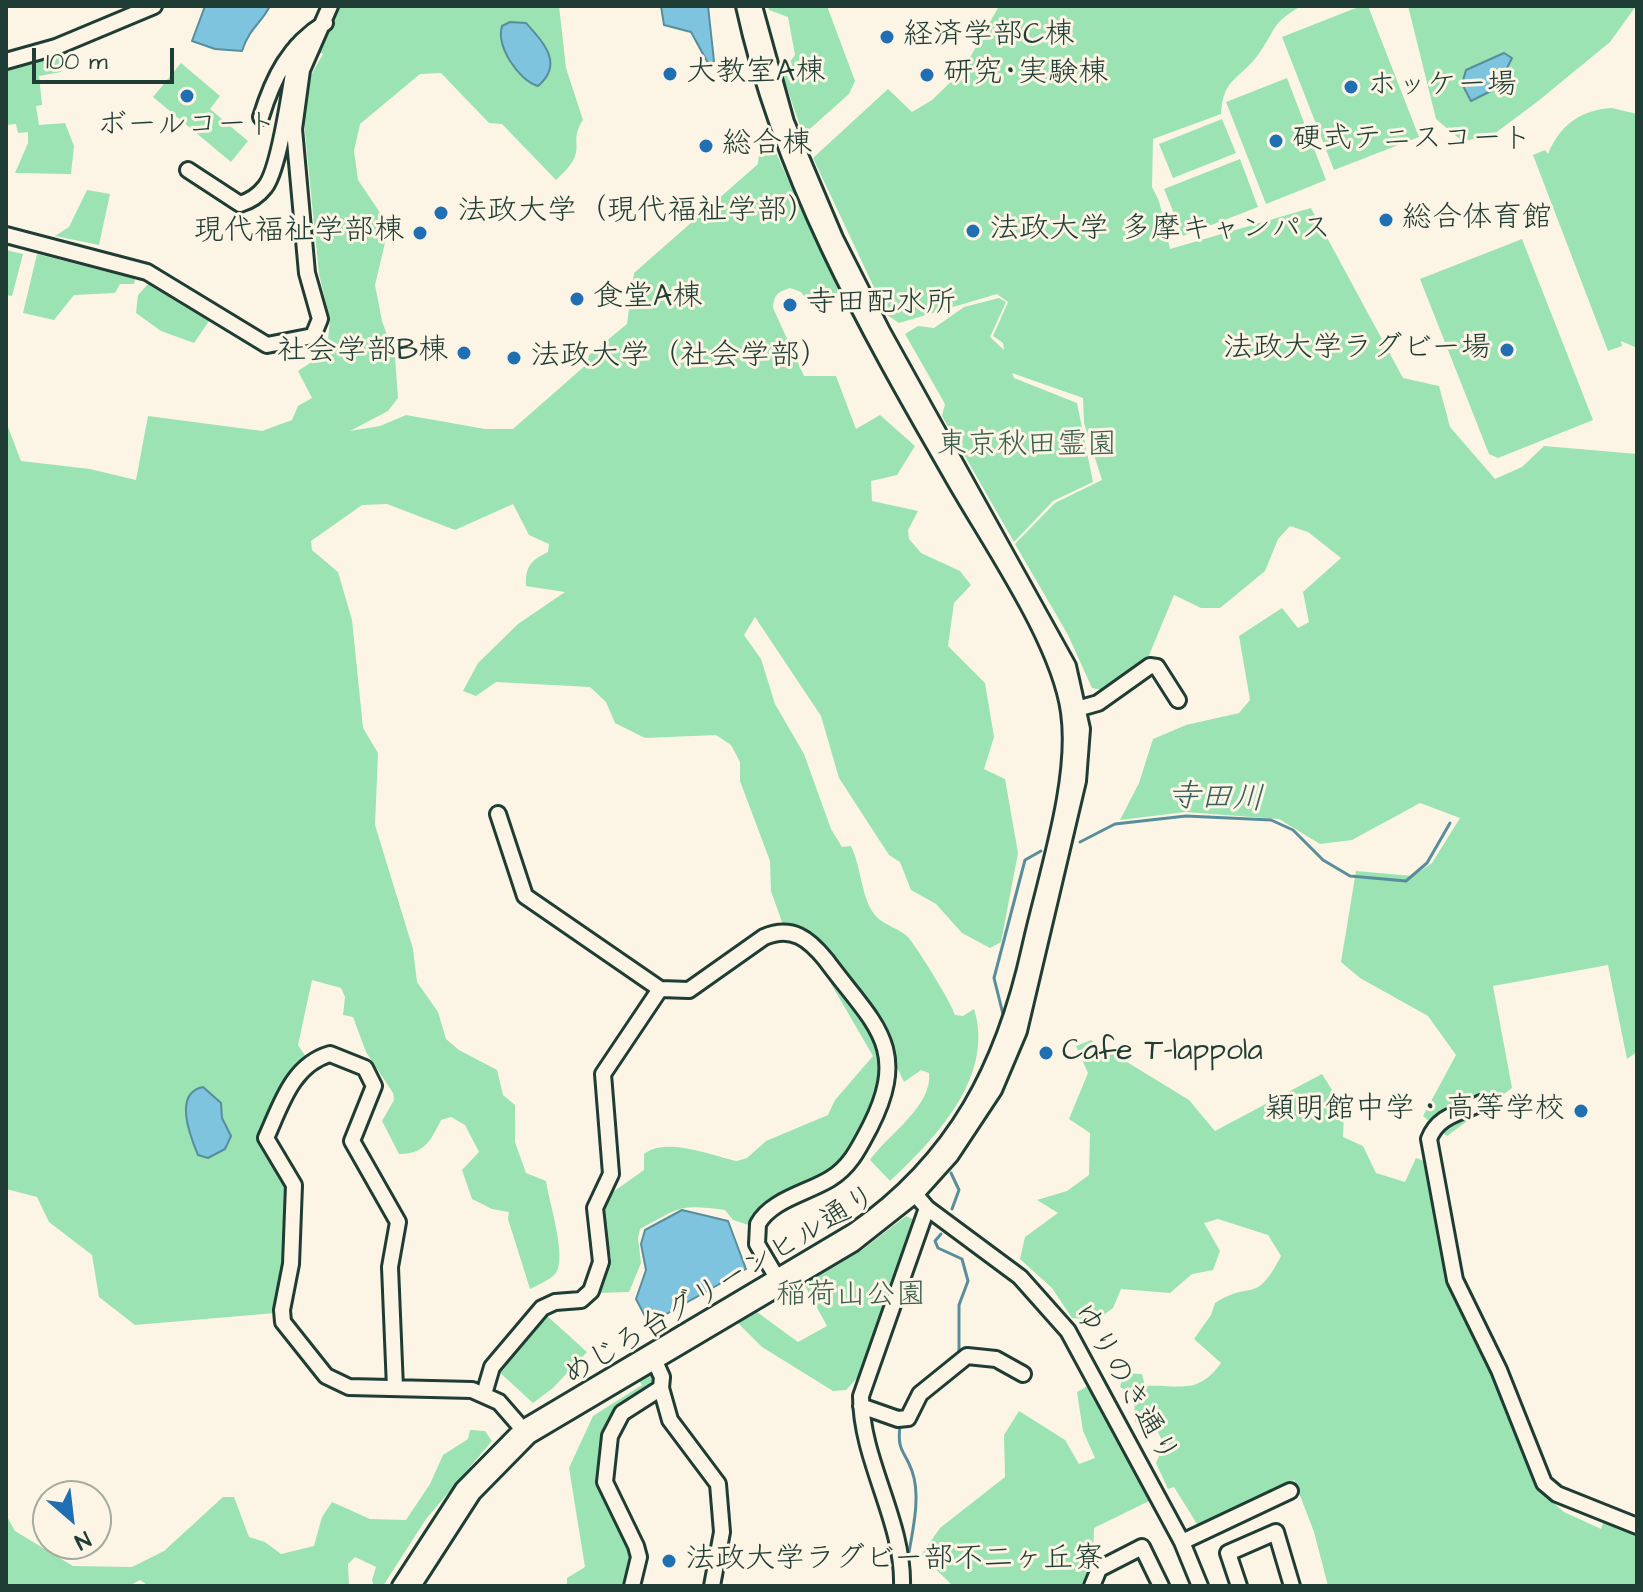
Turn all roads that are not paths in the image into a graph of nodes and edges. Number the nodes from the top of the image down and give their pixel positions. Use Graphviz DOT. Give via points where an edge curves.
graph roads {
  1 [pos="154,6"];
  2 [pos="330,6"];
  3 [pos="744,6"];
  4 [pos="754,6"];
  5 [pos="325,23"];
  6 [pos="297,46"];
  7 [pos="6,61"];
  8 [pos="292,112"];
  9 [pos="261,117"];
  10 [pos="188,170"];
  11 [pos="801,174"];
  12 [pos="6,235"];
  13 [pos="1178,700"];
  14 [pos="1074,710"];
  15 [pos="498,814"];
  16 [pos="660,989"];
  17 [pos="1481,1103"];
  18 [pos="1433,1129"];
  19 [pos="1413,1141"];
  20 [pos="912,1191"];
  21 [pos="927,1208"];
  22 [pos="779,1282"];
  23 [pos="652,1355"];
  24 [pos="1023,1374"];
  25 [pos="395,1388"];
  26 [pos="661,1388"];
  27 [pos="484,1394"];
  28 [pos="861,1406"];
  29 [pos="526,1432"];
  30 [pos="1290,1491"];
  31 [pos="1637,1526"];
  32 [pos="1182,1542"];
  33 [pos="901,1577"];
  34 [pos="636,1585"];
  35 [pos="400,1586"];
  36 [pos="413,1586"];
  37 [pos="712,1586"];
  38 [pos="1092,1586"];
  39 [pos="1161,1586"];
  40 [pos="1200,1586"];
  41 [pos="1239,1586"];
  42 [pos="1292,1586"];
  1 -- 7 [label="street" via="56,47"];
  2 -- 5 [label="street"];
  3 -- 11 [label="street" via="765,92"];
  4 -- 11 [label="street"];
  5 -- 6 [label="street"];
  5 -- 8 [label="street" via="302,70"];
  6 -- 8 [label="street"];
  6 -- 9 [label="street" via="273,78"];
  8 -- 10 [label="street" via="268,185 252,200 240,204"];
  8 -- 12 [label="street" via="307,273 320,323 306,340 264,344 147,272"];
  11 -- 14 [label="street, めじろ台グリーンヒル通り" via="882,331 1061,647"];
  13 -- 14 [label="street" via="1157,667 1150,666 1098,703"];
  14 -- 20 [label="street, めじろ台グリーンヒル通り" via="1082,749 1078,781 1019,1031 999,1080 969,1131"];
  15 -- 16 [label="street" via="525,896"];
  16 -- 22 [label="street" via="689,990 764,937 796,934 817,949 884,1043 887,1089 856,1153 840,1172 770,1210 758,1224 757,1244"];
  16 -- 27 [label="street" via="603,1074 611,1166 595,1208 601,1262 591,1291 581,1300 542,1308 492,1367"];
  17 -- 18 [label="street"];
  18 -- 19 [label="street"];
  18 -- 31 [label="street" via="1429,1148 1455,1280 1518,1412 1544,1483 1557,1494"];
  20 -- 21 [label="street, ゆりのき通り"];
  20 -- 22 [label="street, めじろ台グリーンヒル通り" via="853,1244"];
  21 -- 28 [label="street" via="864,1382"];
  21 -- 32 [label="street, ゆりのき通り" via="1010,1268 1056,1314"];
  22 -- 23 [label="street, めじろ台グリーンヒル通り"];
  23 -- 26 [label="street"];
  23 -- 29 [label="street, めじろ台グリーンヒル通り"];
  24 -- 28 [label="street" via="996,1359 967,1356 920,1394 903,1418"];
  25 -- 25 [label="street" via="349,1387 334,1381 291,1336 281,1317 291,1264 294,1185 266,1138 296,1075 330,1054 365,1068 374,1086 352,1141 398,1222 390,1267"];
  25 -- 27 [label="street"];
  26 -- 34 [label="street" via="622,1413 610,1436 605,1482 636,1546"];
  26 -- 37 [label="street" via="670,1420 718,1484 722,1532"];
  27 -- 29 [label="street" via="507,1409"];
  28 -- 33 [label="street"];
  29 -- 35 [label="street, めじろ台グリーンヒル通り" via="463,1489"];
  29 -- 36 [label="street, めじろ台グリーンヒル通り" via="473,1493"];
  30 -- 32 [label="street"];
  32 -- 40 [label="street, ゆりのき通り"];
  38 -- 39 [label="street" via="1099,1569 1142,1547"];
  41 -- 42 [label="street" via="1228,1553 1276,1532"];
}
